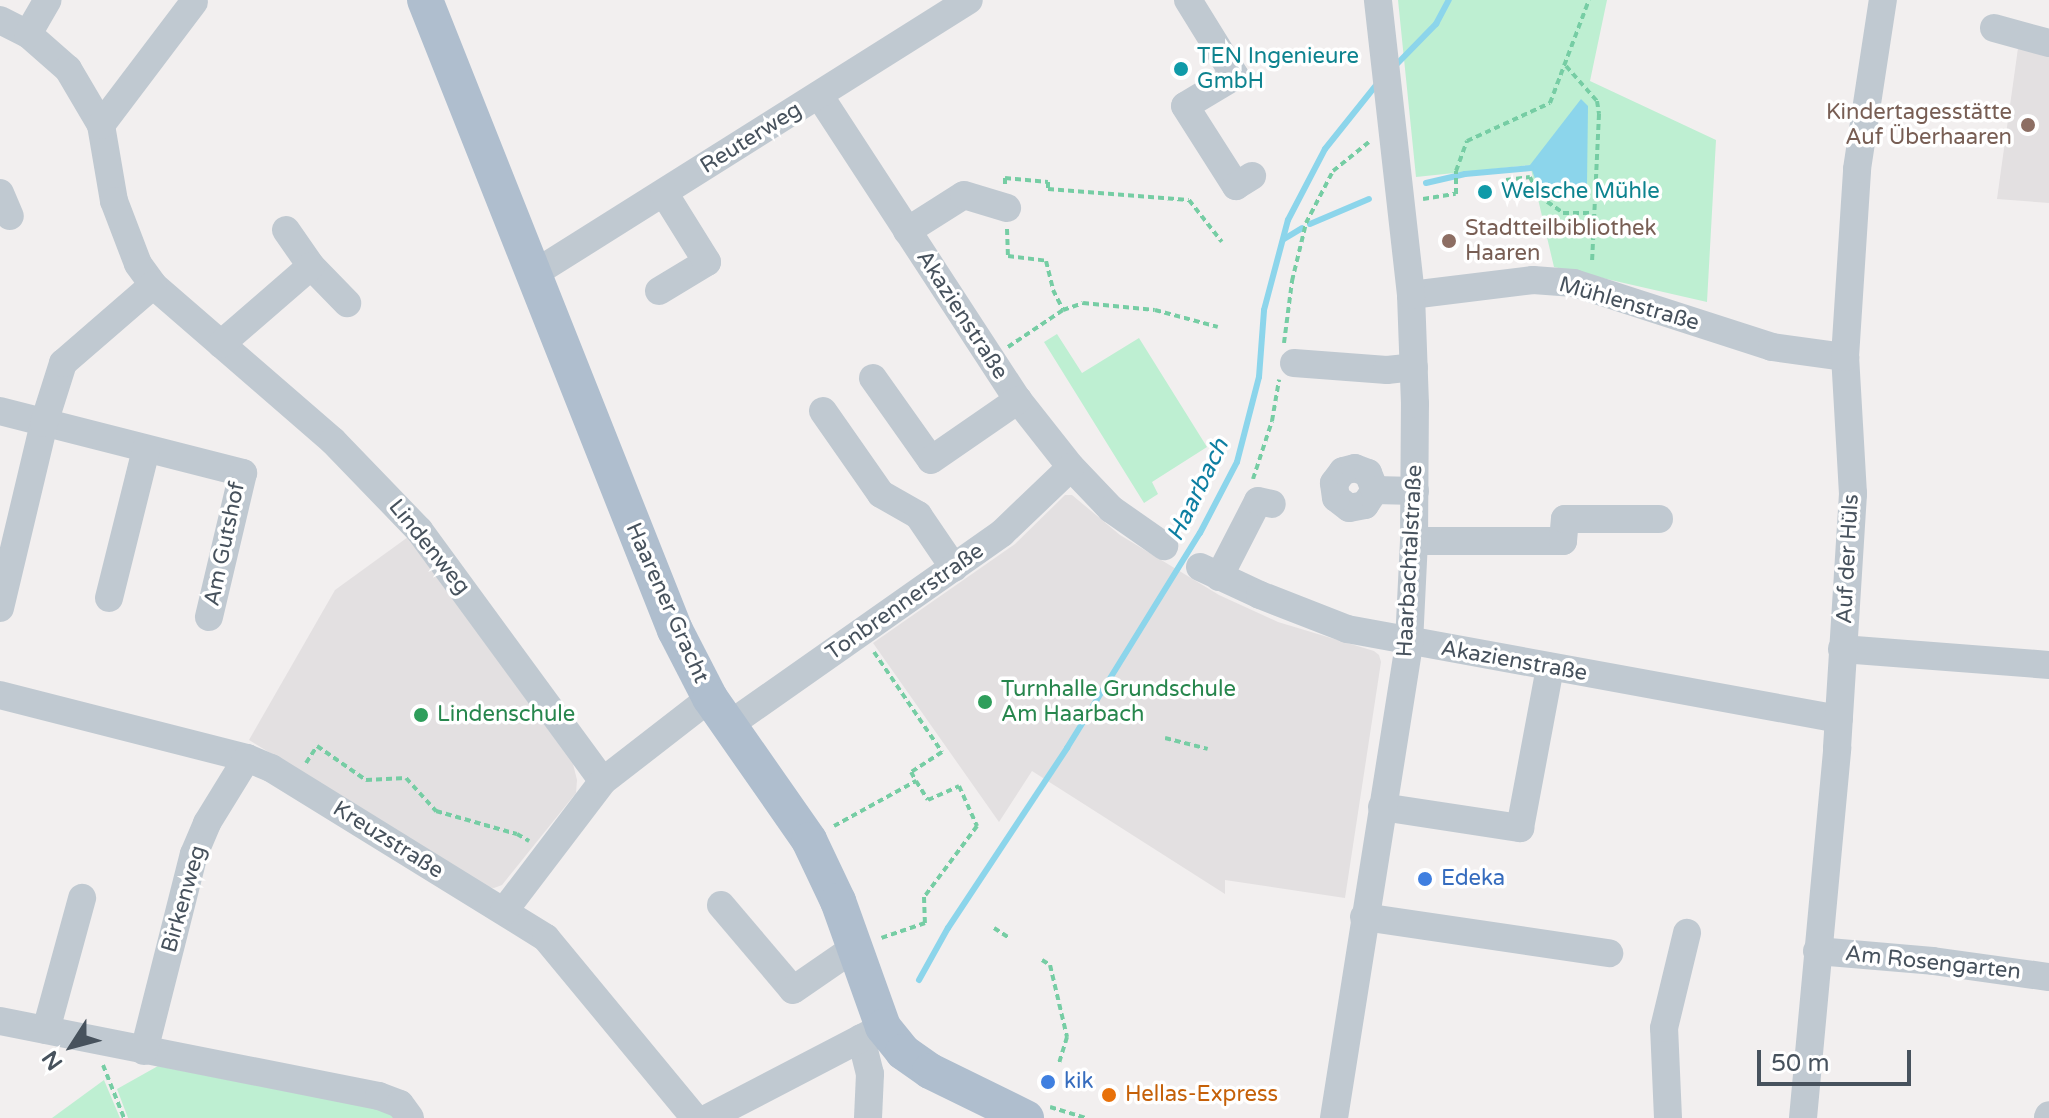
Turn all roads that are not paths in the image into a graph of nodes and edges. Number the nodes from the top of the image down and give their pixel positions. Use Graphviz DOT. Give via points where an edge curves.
graph roads {
  1 [pos="48,0"];
  2 [pos="425,0"];
  3 [pos="969,0"];
  4 [pos="1188,0"];
  5 [pos="1378,0"];
  6 [pos="1883,0"];
  7 [pos="194,2"];
  8 [pos="0,20"];
  9 [pos="1994,28"];
  10 [pos="28,34"];
  11 [pos="2049,43"];
  12 [pos="819,95"];
  13 [pos="101,125"];
  14 [pos="1252,176"];
  15 [pos="664,193"];
  16 [pos="1007,208"];
  17 [pos="286,230"];
  18 [pos="907,231"];
  19 [pos="311,266"];
  20 [pos="532,275"];
  21 [pos="153,285"];
  22 [pos="659,291"];
  23 [pos="1411,295"];
  24 [pos="347,303"];
  25 [pos="221,344"];
  26 [pos="1845,357"];
  27 [pos="1294,363"];
  28 [pos="1414,367"];
  29 [pos="873,378"];
  30 [pos="1018,400"];
  31 [pos="0,411"];
  32 [pos="823,411"];
  33 [pos="44,423"];
  34 [pos="146,450"];
  35 [pos="1071,467"];
  36 [pos="1375,490"];
  37 [pos="1415,491"];
  38 [pos="1272,504"];
  39 [pos="1659,519"];
  40 [pos="1414,541"];
  41 [pos="1164,546"];
  42 [pos="954,568"];
  43 [pos="109,598"];
  44 [pos="0,608"];
  45 [pos="209,617"];
  46 [pos="1409,643"];
  47 [pos="1842,649"];
  48 [pos="2049,665"];
  49 [pos="1550,667"];
  50 [pos="0,695"];
  51 [pos="720,711"];
  52 [pos="1839,719"];
  53 [pos="247,758"];
  54 [pos="603,781"];
  55 [pos="1382,807"];
  56 [pos="82,898"];
  57 [pos="721,905"];
  58 [pos="504,911"];
  59 [pos="1364,917"];
  60 [pos="1687,933"];
  61 [pos="865,944"];
  62 [pos="1817,951"];
  63 [pos="1609,953"];
  64 [pos="2049,977"];
  65 [pos="0,1021"];
  66 [pos="46,1030"];
  67 [pos="872,1032"];
  68 [pos="144,1051"];
  69 [pos="1036,1112"];
  70 [pos="410,1118"];
  71 [pos="695,1118"];
  72 [pos="708,1118"];
  73 [pos="868,1118"];
  74 [pos="1334,1118"];
  75 [pos="1668,1118"];
  76 [pos="1803,1118"];
  1 -- 10 [label="street"];
  2 -- 20 [label="main road, Haarener Gracht"];
  3 -- 12 [label="street, Reuterweg"];
  4 -- 14 [label="street" via="1235,76 1185,106 1236,186"];
  5 -- 23 [label="street, Haarbachtalstraße"];
  6 -- 26 [label="street, Auf der Hüls" via="1857,169"];
  7 -- 13 [label="street"];
  8 -- 10 [label="street, Lindenweg"];
  9 -- 11 [label="street"];
  10 -- 13 [label="street, Lindenweg" via="68,69"];
  12 -- 15 [label="street, Reuterweg"];
  12 -- 18 [label="street, Akazienstraße"];
  13 -- 21 [label="street, Lindenweg" via="117,213 138,264"];
  15 -- 20 [label="street, Reuterweg"];
  15 -- 22 [label="street" via="707,262"];
  16 -- 18 [label="street" via="964,195"];
  17 -- 19 [label="street"];
  18 -- 30 [label="street, Akazienstraße"];
  19 -- 24 [label="street"];
  19 -- 25 [label="street"];
  20 -- 51 [label="main road, Haarener Gracht" via="647,565 694,671"];
  21 -- 25 [label="street, Lindenweg"];
  21 -- 33 [label="street" via="63,363"];
  23 -- 26 [label="street, Mühlenstraße" via="1533,280 1574,283 1772,347"];
  23 -- 28 [label="street, Haarbachtalstraße"];
  25 -- 54 [label="street, Lindenweg" via="333,441 419,530"];
  26 -- 47 [label="street, Auf der Hüls" via="1853,494"];
  27 -- 28 [label="street"];
  28 -- 37 [label="street, Haarbachtalstraße"];
  29 -- 30 [label="street" via="931,460"];
  30 -- 35 [label="street, Akazienstraße"];
  31 -- 33 [label="street, Am Gutshof"];
  32 -- 42 [label="street" via="881,494 918,515"];
  33 -- 34 [label="street, Am Gutshof"];
  33 -- 44 [label="street"];
  34 -- 43 [label="street"];
  34 -- 45 [label="street, Am Gutshof" via="243,473"];
  35 -- 41 [label="street, Akazienstraße" via="1111,509"];
  35 -- 42 [label="street, Tonbrennerstraße" via="1002,533"];
  36 -- 37 [label="street"];
  37 -- 40 [label="street, Haarbachtalstraße"];
  38 -- 46 [label="street, Akazienstraße" via="1258,501 1210,572 1347,629"];
  39 -- 40 [label="street" via="1565,519 1563,541"];
  40 -- 46 [label="street, Haarbachtalstraße"];
  42 -- 51 [label="street, Tonbrennerstraße" via="861,634"];
  46 -- 49 [label="street, Akazienstraße"];
  46 -- 55 [label="street, Haarbachtalstraße"];
  47 -- 48 [label="street"];
  47 -- 52 [label="street, Auf der Hüls"];
  49 -- 52 [label="street, Akazienstraße"];
  49 -- 55 [label="street" via="1520,828"];
  50 -- 53 [label="street, Kreuzstraße"];
  51 -- 54 [label="street, Tonbrennerstraße"];
  51 -- 61 [label="main road, Haarener Gracht" via="809,840"];
  52 -- 62 [label="street, Auf der Hüls"];
  53 -- 58 [label="street, Kreuzstraße"];
  53 -- 68 [label="street, Birkenweg" via="194,854"];
  54 -- 58 [label="street, Tonbrennerstraße"];
  55 -- 59 [label="street, Haarbachtalstraße"];
  56 -- 66 [label="street"];
  57 -- 61 [label="street" via="793,990"];
  58 -- 71 [label="street, Kreuzstraße" via="546,938"];
  59 -- 63 [label="street"];
  59 -- 74 [label="street, Haarbachtalstraße"];
  60 -- 75 [label="street" via="1664,1028"];
  61 -- 67 [label="main road, Haarener Gracht"];
  62 -- 64 [label="street, Am Rosengarten"];
  62 -- 76 [label="street, Auf der Hüls"];
  65 -- 66 [label="street"];
  66 -- 68 [label="street"];
  67 -- 69 [label="main road, Haarener Gracht" via="930,1071"];
  67 -- 72 [label="street"];
  67 -- 73 [label="street"];
  68 -- 70 [label="street" via="379,1096 400,1104"];
}
